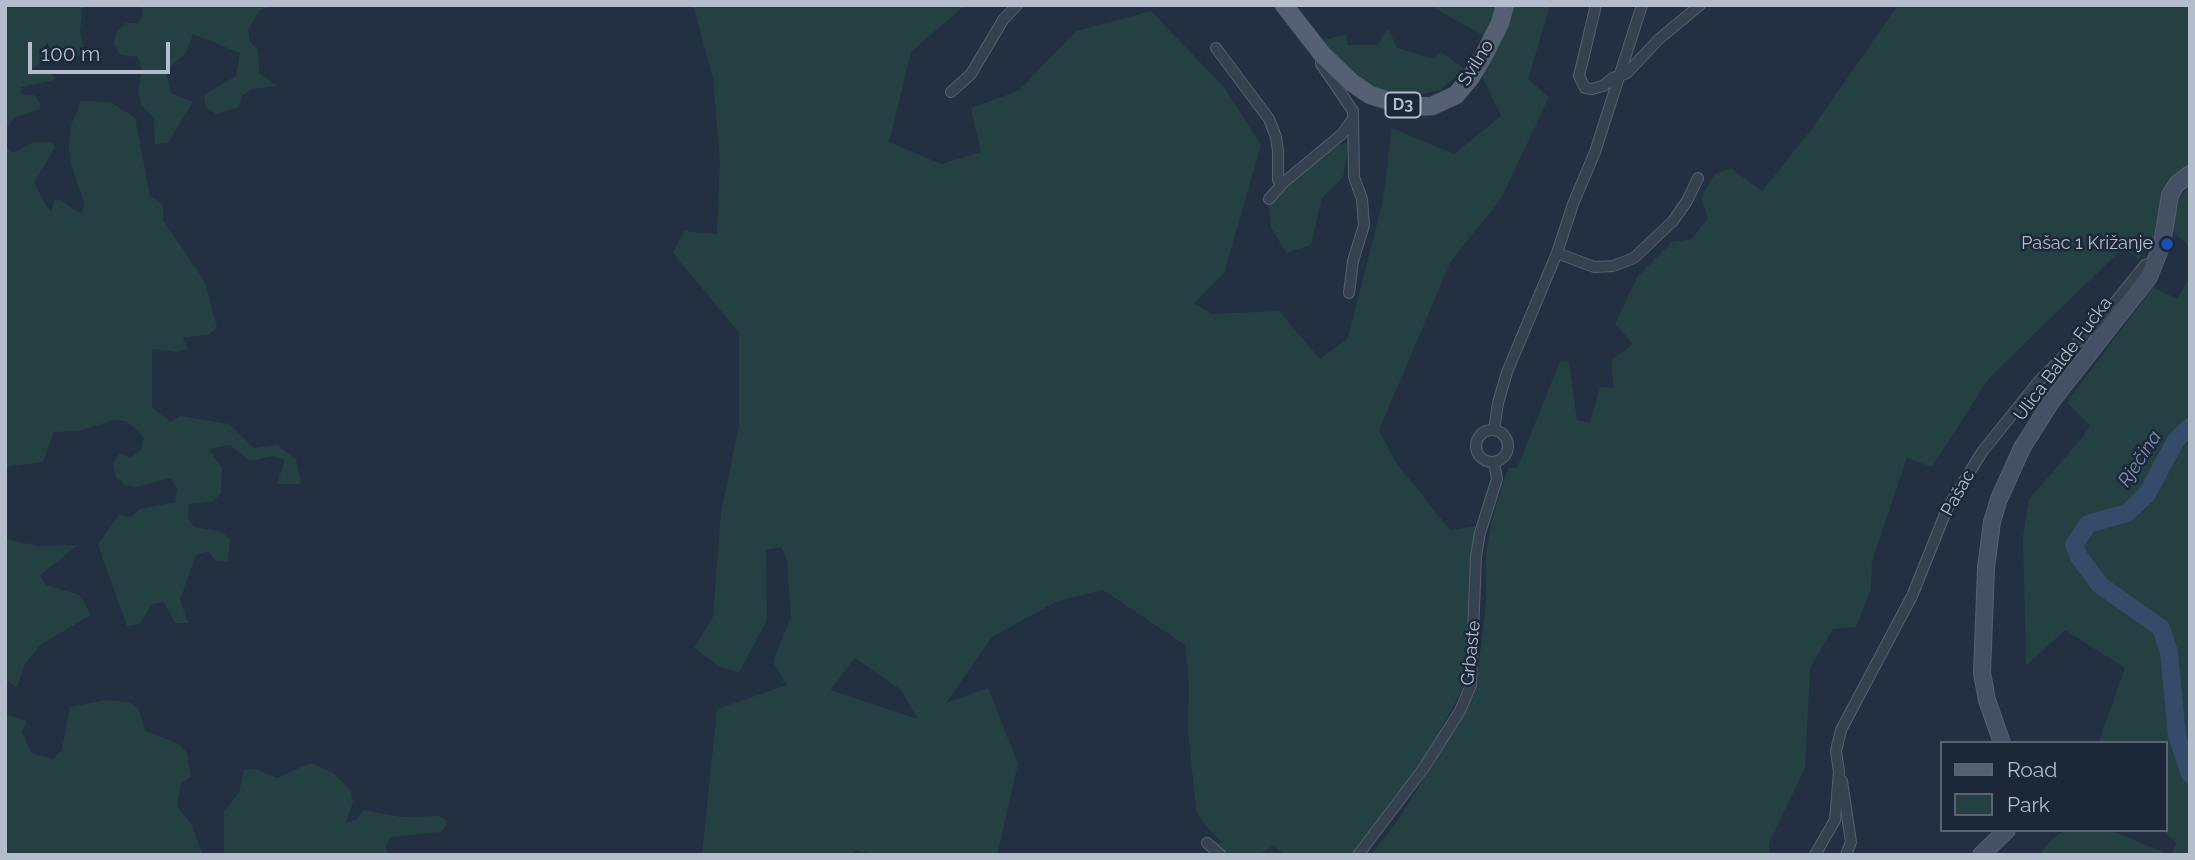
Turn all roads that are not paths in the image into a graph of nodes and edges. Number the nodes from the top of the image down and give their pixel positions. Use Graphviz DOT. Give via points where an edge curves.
graph roads {
  1 [pos="1017,5"];
  2 [pos="1284,5"];
  3 [pos="1505,5"];
  4 [pos="1596,5"];
  5 [pos="1642,5"];
  6 [pos="1700,5"];
  7 [pos="1216,48"];
  8 [pos="1322,54"];
  9 [pos="1619,76"];
  10 [pos="951,92"];
  11 [pos="1353,119"];
  12 [pos="2190,174"];
  13 [pos="1699,178"];
  14 [pos="1283,183"];
  15 [pos="1269,200"];
  16 [pos="1557,253"];
  17 [pos="2156,261"];
  18 [pos="1349,293"];
  19 [pos="1494,430"];
  20 [pos="1494,462"];
  21 [pos="2001,741"];
  22 [pos="1839,772"];
  23 [pos="2005,832"];
  24 [pos="1206,843"];
  25 [pos="1221,855"];
  26 [pos="1358,855"];
  27 [pos="1815,855"];
  28 [pos="1846,855"];
  29 [pos="1981,855"];
  1 -- 10 [label="street" via="971,74"];
  2 -- 8 [label="main road, Svilno / D3"];
  3 -- 8 [label="main road, Svilno / D3" via="1471,77 1449,100 1432,106 1408,107 1370,95"];
  4 -- 9 [label="street" via="1581,83 1592,89"];
  5 -- 9 [label="street"];
  6 -- 9 [label="street"];
  7 -- 14 [label="street" via="1269,119 1279,151 1278,180"];
  8 -- 11 [label="street, Svilno" via="1321,64 1353,111"];
  9 -- 16 [label="street"];
  11 -- 14 [label="street" via="1342,134"];
  11 -- 18 [label="street, Svilno" via="1354,177 1364,225"];
  12 -- 17 [label="main road, Ulica Balde Fućka" via="2170,195"];
  13 -- 16 [label="street" via="1673,221 1634,258 1594,267"];
  14 -- 15 [label="street"];
  16 -- 19 [label="street" via="1507,372"];
  17 -- 21 [label="main road, Ulica Balde Fućka" via="2138,293 2051,402 2022,448 1999,499 1986,568 1982,673"];
  17 -- 22 [label="street, Pašac" via="2145,265 2105,315 2039,381 1962,484 1947,509 1912,596 1841,730 1836,751"];
  19 -- 20 [label="street, Grbaste" via="1504,434 1508,443 1507,453"];
  19 -- 20 [label="street" via="1479,436 1476,446 1484,460"];
  20 -- 26 [label="street, Grbaste" via="1497,479 1476,556 1471,685 1423,769"];
  22 -- 27 [label="street, Pašac" via="1835,820"];
  22 -- 28 [label="street, Pašac" via="1851,842"];
  23 -- 29 [label="main road"];
  24 -- 25 [label="street"];
}
